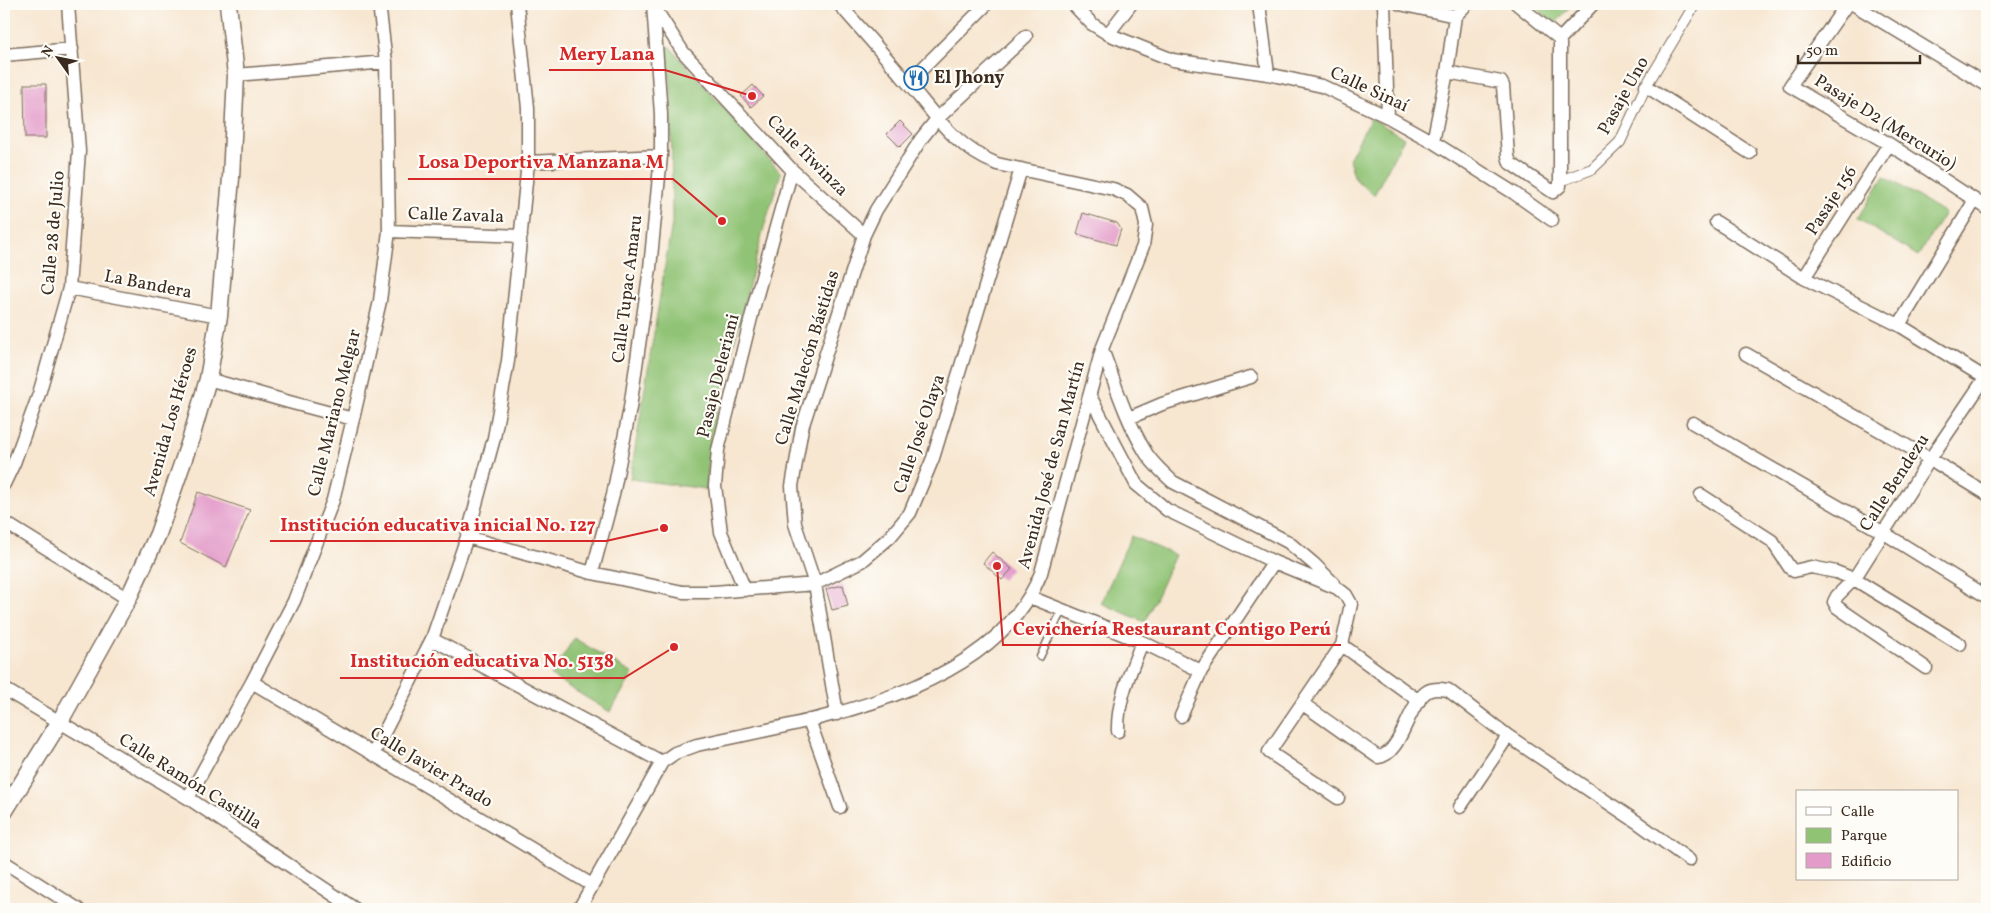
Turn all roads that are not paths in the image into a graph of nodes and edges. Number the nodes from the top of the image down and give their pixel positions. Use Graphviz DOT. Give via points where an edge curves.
graph roads {
  1 [pos="68,4"];
  2 [pos="228,4"];
  3 [pos="379,4"];
  4 [pos="517,4"];
  5 [pos="653,4"];
  6 [pos="839,4"];
  7 [pos="1073,4"];
  8 [pos="1131,4"];
  9 [pos="1259,4"];
  10 [pos="1384,4"];
  11 [pos="1400,4"];
  12 [pos="1467,4"];
  13 [pos="1517,4"];
  14 [pos="1592,4"];
  15 [pos="1695,4"];
  16 [pos="1847,4"];
  17 [pos="1853,4"];
  18 [pos="984,7"];
  19 [pos="1455,16"];
  20 [pos="1108,34"];
  21 [pos="1026,36"];
  22 [pos="1560,39"];
  23 [pos="72,49"];
  24 [pos="4,55"];
  25 [pos="386,62"];
  26 [pos="1447,72"];
  27 [pos="1268,74"];
  28 [pos="236,75"];
  29 [pos="908,83"];
  30 [pos="1987,85"];
  31 [pos="1646,86"];
  32 [pos="1388,117"];
  33 [pos="937,119"];
  34 [pos="1433,142"];
  35 [pos="1889,144"];
  36 [pos="1750,152"];
  37 [pos="661,156"];
  38 [pos="528,162"];
  39 [pos="1021,169"];
  40 [pos="792,170"];
  41 [pos="1560,181"];
  42 [pos="1975,200"];
  43 [pos="1987,208"];
  44 [pos="1552,220"];
  45 [pos="1716,222"];
  46 [pos="389,231"];
  47 [pos="864,235"];
  48 [pos="521,236"];
  49 [pos="1804,278"];
  50 [pos="70,288"];
  51 [pos="220,316"];
  52 [pos="1899,325"];
  53 [pos="1102,350"];
  54 [pos="1746,354"];
  55 [pos="1251,377"];
  56 [pos="1987,377"];
  57 [pos="208,378"];
  58 [pos="1090,396"];
  59 [pos="1129,418"];
  60 [pos="354,419"];
  61 [pos="1693,423"];
  62 [pos="1930,459"];
  63 [pos="4,484"];
  64 [pos="1987,494"];
  65 [pos="1701,495"];
  66 [pos="4,522"];
  67 [pos="1884,533"];
  68 [pos="467,537"];
  69 [pos="1274,562"];
  70 [pos="592,573"];
  71 [pos="1854,579"];
  72 [pos="815,584"];
  73 [pos="1338,588"];
  74 [pos="745,590"];
  75 [pos="1030,596"];
  76 [pos="1987,597"];
  77 [pos="128,599"];
  78 [pos="1062,610"];
  79 [pos="432,639"];
  80 [pos="1142,642"];
  81 [pos="1960,644"];
  82 [pos="1342,645"];
  83 [pos="1040,658"];
  84 [pos="1926,668"];
  85 [pos="1201,671"];
  86 [pos="252,682"];
  87 [pos="4,689"];
  88 [pos="1419,701"];
  89 [pos="1302,704"];
  90 [pos="837,714"];
  91 [pos="1181,716"];
  92 [pos="809,720"];
  93 [pos="59,723"];
  94 [pos="1118,731"];
  95 [pos="1508,736"];
  96 [pos="373,754"];
  97 [pos="662,762"];
  98 [pos="188,798"];
  99 [pos="1338,798"];
  100 [pos="840,807"];
  101 [pos="1460,807"];
  102 [pos="4,812"];
  103 [pos="1689,860"];
  104 [pos="4,862"];
  105 [pos="592,885"];
  106 [pos="78,909"];
  107 [pos="356,909"];
  108 [pos="579,909"];
  1 -- 23 [label="street, Calle 28 de Julio"];
  2 -- 28 [label="street, Avenida Los Héroes"];
  3 -- 25 [label="street, Calle Mariano Melgar"];
  4 -- 38 [label="street" via="528,108"];
  5 -- 37 [label="street, Calle Tupac Amaru"];
  5 -- 40 [label="street, Calle Tiwinza" via="683,52"];
  6 -- 29 [label="street, Avenida José de San Martín"];
  7 -- 20 [label="street, Calle Sinaí" via="1092,24"];
  8 -- 20 [label="street"];
  9 -- 27 [label="street"];
  10 -- 32 [label="street"];
  11 -- 19 [label="street"];
  12 -- 19 [label="street"];
  13 -- 22 [label="street"];
  14 -- 22 [label="street"];
  15 -- 31 [label="street, Pasaje Uno"];
  16 -- 35 [label="street, Pasaje D2 (Mercurio)" via="1790,86"];
  17 -- 30 [label="street"];
  18 -- 29 [label="street"];
  19 -- 26 [label="street"];
  20 -- 27 [label="street, Calle Sinaí" via="1173,60"];
  21 -- 33 [label="street, Calle Malecón Bástidas"];
  22 -- 41 [label="street"];
  23 -- 24 [label="street"];
  23 -- 50 [label="street, Calle 28 de Julio" via="79,151"];
  25 -- 28 [label="street"];
  25 -- 46 [label="street, Calle Mariano Melgar"];
  26 -- 34 [label="street"];
  26 -- 41 [label="street" via="1502,82 1510,164 1553,192 1560,186"];
  27 -- 32 [label="street, Calle Sinaí" via="1322,86"];
  28 -- 51 [label="street, Avenida Los Héroes"];
  29 -- 33 [label="street, Avenida José de San Martín"];
  31 -- 36 [label="street"];
  31 -- 41 [label="street, Pasaje Uno" via="1620,142 1592,169"];
  32 -- 34 [label="street, Calle Sinaí"];
  33 -- 39 [label="street, Avenida José de San Martín" via="973,152 997,164"];
  33 -- 47 [label="street, Calle Malecón Bástidas" via="920,139"];
  34 -- 44 [label="street, Calle Sinaí"];
  35 -- 42 [label="street, Pasaje D2 (Mercurio)"];
  35 -- 49 [label="street, Pasaje 156"];
  37 -- 38 [label="street"];
  37 -- 70 [label="street, Calle Tupac Amaru" via="650,268 630,408 613,495"];
  38 -- 48 [label="street"];
  39 -- 53 [label="street, Avenida José de San Martín" via="1114,189 1142,208 1146,225 1144,246"];
  39 -- 72 [label="street, Calle José Olaya" via="933,458 910,513 890,537 862,561"];
  40 -- 47 [label="street, Calle Tiwinza"];
  40 -- 74 [label="street, Pasaje Deleriani" via="718,450 715,486 721,532"];
  42 -- 43 [label="street, Pasaje D2 (Mercurio)"];
  42 -- 52 [label="street"];
  45 -- 49 [label="street"];
  46 -- 48 [label="street, Calle Zavala"];
  46 -- 60 [label="street, Calle Mariano Melgar" via="380,301"];
  47 -- 72 [label="street, Calle Malecón Bástidas" via="802,428 795,460 792,507"];
  48 -- 68 [label="street" via="494,438"];
  49 -- 52 [label="street"];
  50 -- 51 [label="street, La Bandera"];
  50 -- 63 [label="street, Calle 28 de Julio" via="39,394"];
  51 -- 57 [label="street, Avenida Los Héroes"];
  52 -- 56 [label="street"];
  53 -- 58 [label="street, Avenida José de San Martín"];
  53 -- 59 [label="street"];
  54 -- 62 [label="street"];
  55 -- 59 [label="street" via="1162,404"];
  56 -- 62 [label="street, Calle Bendezu"];
  57 -- 60 [label="street"];
  57 -- 77 [label="street, Avenida Los Héroes" via="158,534"];
  58 -- 69 [label="street" via="1136,484 1167,510"];
  58 -- 75 [label="street, Avenida José de San Martín" via="1046,559"];
  59 -- 73 [label="street" via="1146,454 1173,482 1288,542"];
  60 -- 86 [label="street, Calle Mariano Melgar" via="329,509 294,601"];
  61 -- 67 [label="street"];
  62 -- 64 [label="street"];
  62 -- 67 [label="street, Calle Bendezu"];
  65 -- 71 [label="street" via="1772,541 1794,571 1810,567"];
  66 -- 77 [label="street"];
  67 -- 71 [label="street, Calle Bendezu"];
  67 -- 76 [label="street"];
  68 -- 70 [label="street, Calle José Olaya"];
  68 -- 79 [label="street"];
  69 -- 73 [label="street"];
  69 -- 85 [label="street"];
  70 -- 74 [label="street, Calle José Olaya" via="683,592"];
  71 -- 81 [label="street"];
  71 -- 84 [label="street, Calle Bendezu" via="1837,596 1834,602 1837,607"];
  72 -- 74 [label="street, Calle José Olaya"];
  72 -- 90 [label="street, Calle Malecón Bástidas"];
  73 -- 82 [label="street" via="1351,604"];
  75 -- 78 [label="street"];
  75 -- 90 [label="street, Avenida José de San Martín" via="1022,610 997,636 961,662 900,694"];
  77 -- 93 [label="street, Avenida Los Héroes"];
  78 -- 80 [label="street"];
  78 -- 83 [label="lane"];
  79 -- 96 [label="street"];
  79 -- 97 [label="street"];
  80 -- 85 [label="street"];
  80 -- 94 [label="street" via="1125,685 1117,715"];
  82 -- 88 [label="street"];
  82 -- 89 [label="street"];
  85 -- 91 [label="street"];
  86 -- 96 [label="street, Calle Javier Prado"];
  86 -- 98 [label="street, Calle Mariano Melgar"];
  87 -- 93 [label="street, Calle Ramón Castilla"];
  88 -- 89 [label="street" via="1391,750 1378,757"];
  88 -- 95 [label="street" via="1428,691 1448,690"];
  89 -- 99 [label="street" via="1269,752"];
  90 -- 92 [label="street, Avenida José de San Martín"];
  92 -- 97 [label="street, Avenida José de San Martín" via="697,745"];
  92 -- 100 [label="street"];
  93 -- 98 [label="street, Calle Ramón Castilla"];
  93 -- 102 [label="street, Avenida Los Héroes"];
  95 -- 101 [label="street"];
  95 -- 103 [label="street"];
  96 -- 105 [label="street, Calle Javier Prado"];
  97 -- 105 [label="street"];
  98 -- 107 [label="street, Calle Ramón Castilla"];
  104 -- 106 [label="street"];
  105 -- 108 [label="street"];
}
